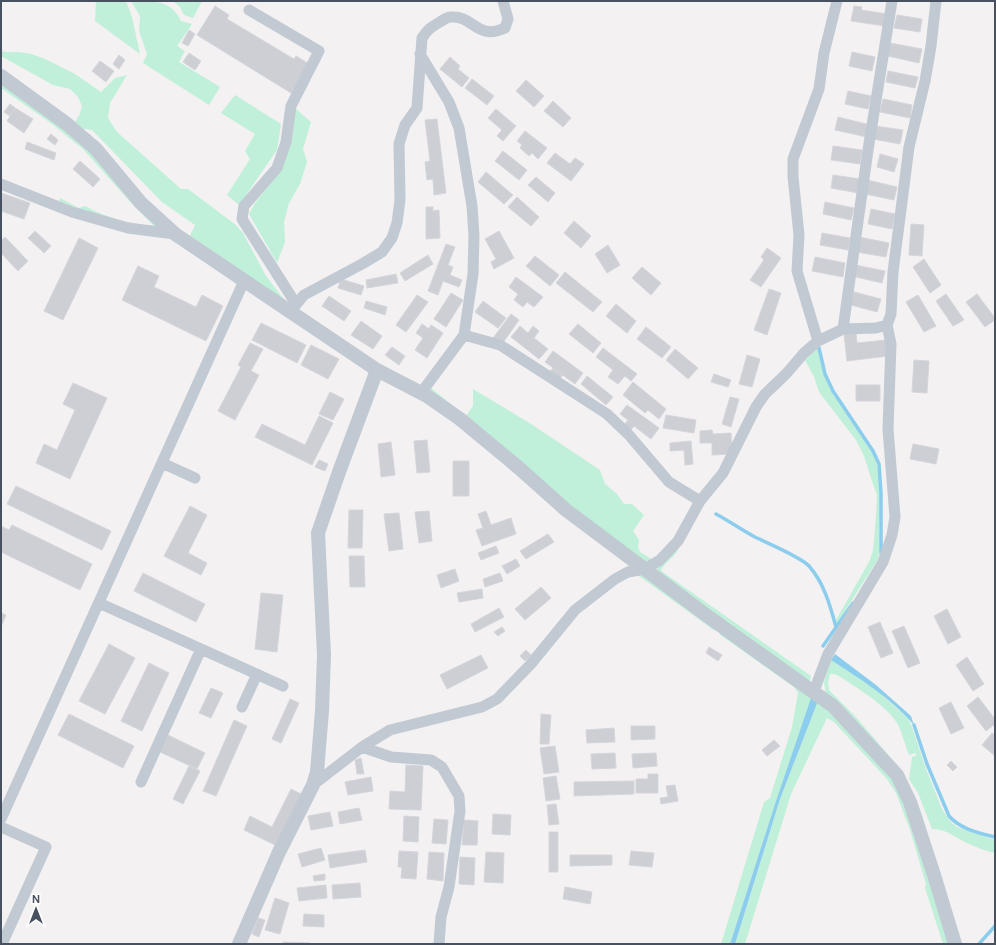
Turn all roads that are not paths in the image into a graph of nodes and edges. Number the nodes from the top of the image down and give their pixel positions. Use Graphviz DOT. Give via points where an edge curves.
graph roads {
  1 [pos="503,1"];
  2 [pos="837,1"];
  3 [pos="892,1"];
  4 [pos="936,1"];
  5 [pos="249,10"];
  6 [pos="420,54"];
  7 [pos="1,76"];
  8 [pos="1,184"];
  9 [pos="175,234"];
  10 [pos="244,281"];
  11 [pos="293,308"];
  12 [pos="887,325"];
  13 [pos="843,329"];
  14 [pos="464,335"];
  15 [pos="818,341"];
  16 [pos="377,370"];
  17 [pos="421,393"];
  18 [pos="162,463"];
  19 [pos="195,478"];
  20 [pos="700,501"];
  21 [pos="645,569"];
  22 [pos="98,603"];
  23 [pos="201,649"];
  24 [pos="257,674"];
  25 [pos="283,686"];
  26 [pos="814,692"];
  27 [pos="242,707"];
  28 [pos="362,747"];
  29 [pos="141,782"];
  30 [pos="313,785"];
  31 [pos="1,819"];
  32 [pos="1,826"];
  33 [pos="2,944"];
  34 [pos="239,944"];
  35 [pos="439,944"];
  36 [pos="955,944"];
  1 -- 6 [label="street" via="508,19 505,28 496,32 485,32 460,18 450,17 428,29 422,38"];
  2 -- 15 [label="street" via="824,53 819,89 794,159 793,177 799,235 797,271"];
  3 -- 13 [label="street"];
  4 -- 12 [label="street" via="925,80 909,147 893,272 891,314"];
  5 -- 11 [label="street" via="319,50 290,106 286,142 278,168 244,206 242,218"];
  6 -- 11 [label="street" via="417,108 405,125 399,144 400,200 392,238 382,252 304,295"];
  6 -- 14 [label="street" via="449,102 459,128 472,206 473,274"];
  7 -- 9 [label="street" via="67,124 96,149 141,203"];
  8 -- 9 [label="street" via="72,212 128,228"];
  9 -- 10 [label="street"];
  10 -- 11 [label="street"];
  10 -- 18 [label="street"];
  11 -- 16 [label="street"];
  12 -- 13 [label="street"];
  12 -- 26 [label="street" via="891,344 888,429 896,517 883,562 828,654"];
  13 -- 15 [label="street"];
  14 -- 17 [label="street"];
  14 -- 20 [label="street" via="500,345 607,414 629,435 669,482"];
  15 -- 20 [label="street" via="765,394 723,473"];
  16 -- 17 [label="street"];
  16 -- 30 [label="street" via="318,533 324,654 317,772"];
  17 -- 21 [label="street" via="460,419 566,510"];
  18 -- 19 [label="street"];
  18 -- 22 [label="street"];
  20 -- 21 [label="street" via="678,541 660,560"];
  21 -- 26 [label="street"];
  21 -- 28 [label="street" via="628,572 614,579 575,610 530,665 497,699 482,707 390,730"];
  22 -- 23 [label="street"];
  22 -- 31 [label="street"];
  23 -- 24 [label="street"];
  23 -- 29 [label="street"];
  24 -- 25 [label="street"];
  24 -- 27 [label="street"];
  26 -- 36 [label="street" via="833,706 897,775 910,802"];
  28 -- 30 [label="street"];
  28 -- 35 [label="street" via="390,757 430,760 442,767 459,796 460,812 449,887 440,916"];
  30 -- 34 [label="street" via="279,852"];
  32 -- 33 [label="street" via="46,847"];
}
